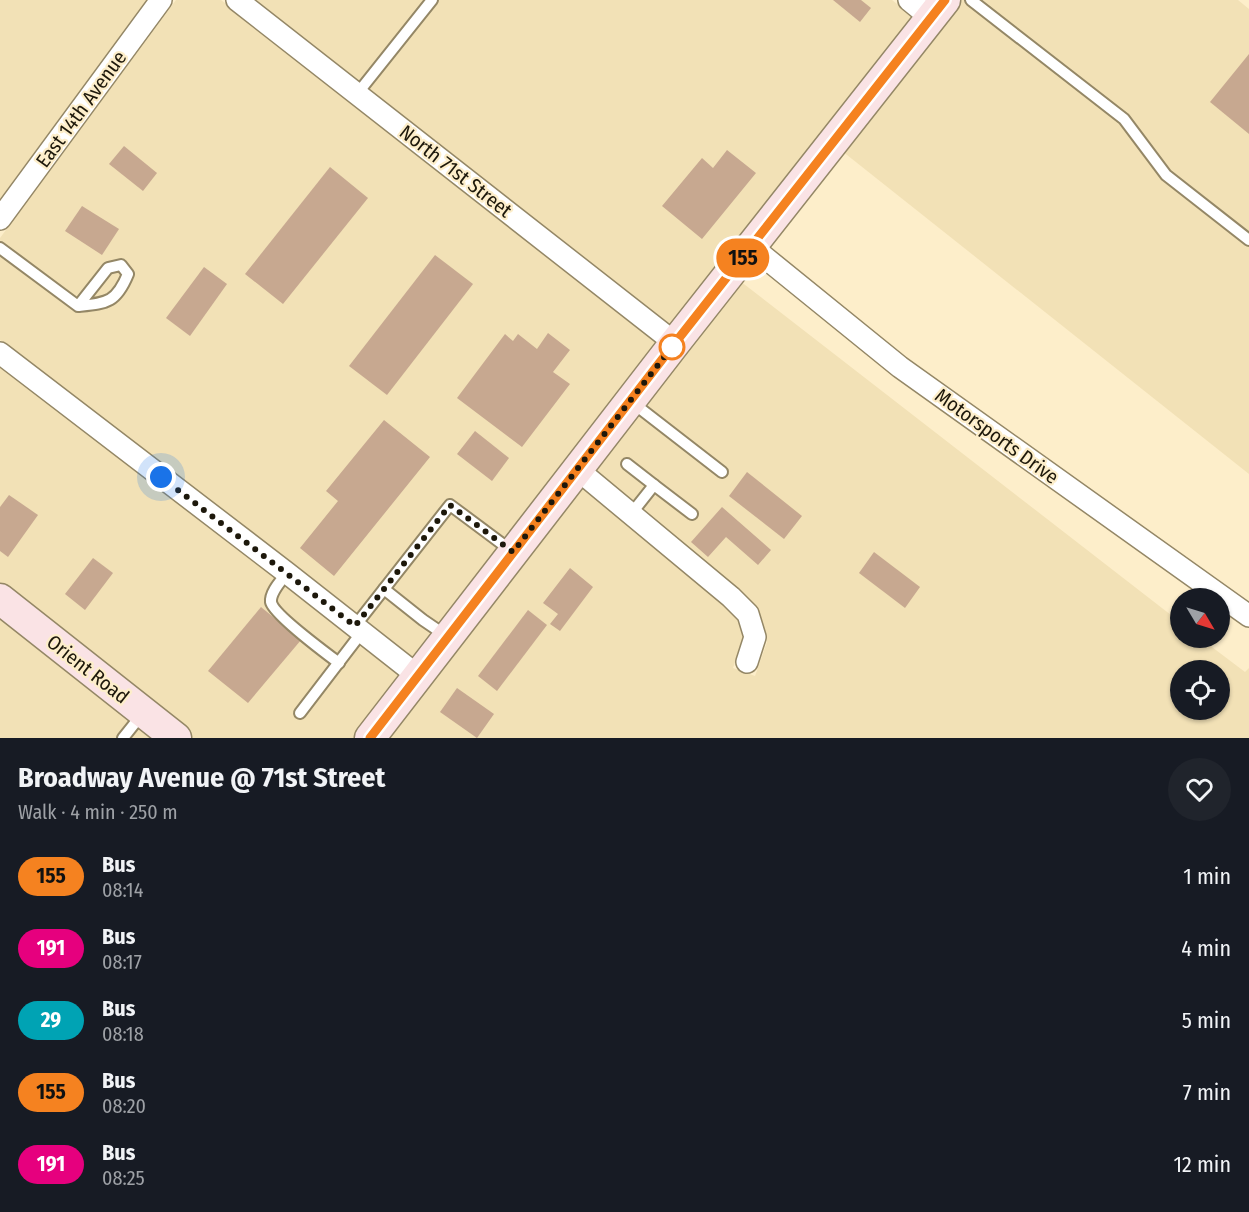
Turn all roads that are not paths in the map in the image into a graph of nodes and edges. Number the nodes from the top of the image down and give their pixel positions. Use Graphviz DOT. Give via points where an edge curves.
graph roads {
  1 [pos="161,0"];
  2 [pos="237,0"];
  3 [pos="432,0"];
  4 [pos="970,0"];
  5 [pos="928,6"];
  6 [pos="357,94"];
  7 [pos="0,219"];
  8 [pos="1249,240"];
  9 [pos="752,247"];
  10 [pos="0,248"];
  11 [pos="78,306"];
  12 [pos="675,343"];
  13 [pos="0,353"];
  14 [pos="630,401"];
  15 [pos="627,464"];
  16 [pos="577,469"];
  17 [pos="722,472"];
  18 [pos="654,485"];
  19 [pos="631,514"];
  20 [pos="692,514"];
  21 [pos="513,552"];
  22 [pos="287,573"];
  23 [pos="384,589"];
  24 [pos="0,599"];
  25 [pos="1249,616"];
  26 [pos="358,629"];
  27 [pos="448,637"];
  28 [pos="747,662"];
  29 [pos="339,663"];
  30 [pos="418,676"];
  31 [pos="144,713"];
  32 [pos="300,713"];
  33 [pos="123,738"];
  34 [pos="176,738"];
  35 [pos="370,738"];
  1 -- 7 [label="street, East 14th Avenue"];
  2 -- 6 [label="street, North 71st Street"];
  3 -- 6 [label="lane"];
  4 -- 8 [label="lane" via="1124,119 1166,175"];
  5 -- 9 [label="main road"];
  6 -- 12 [label="street, North 71st Street"];
  9 -- 12 [label="main road"];
  9 -- 25 [label="street, Motorsports Drive" via="900,367"];
  10 -- 11 [label="lane"];
  11 -- 11 [label="lane" via="111,301 128,274 121,265 108,268"];
  12 -- 14 [label="main road"];
  13 -- 22 [label="street"];
  14 -- 16 [label="main road"];
  14 -- 17 [label="lane"];
  15 -- 18 [label="lane"];
  16 -- 19 [label="street"];
  16 -- 21 [label="main road"];
  18 -- 19 [label="lane"];
  18 -- 20 [label="lane"];
  19 -- 28 [label="street" via="748,614 756,637"];
  21 -- 23 [label="lane" via="450,505"];
  21 -- 27 [label="main road"];
  22 -- 26 [label="street"];
  22 -- 29 [label="lane" via="272,594 272,606"];
  23 -- 26 [label="lane"];
  23 -- 27 [label="lane"];
  24 -- 31 [label="main road, Orient Road"];
  26 -- 29 [label="lane"];
  26 -- 30 [label="street"];
  27 -- 30 [label="main road"];
  29 -- 32 [label="lane"];
  30 -- 35 [label="main road"];
  31 -- 33 [label="lane"];
  31 -- 34 [label="main road, Orient Road"];
}
